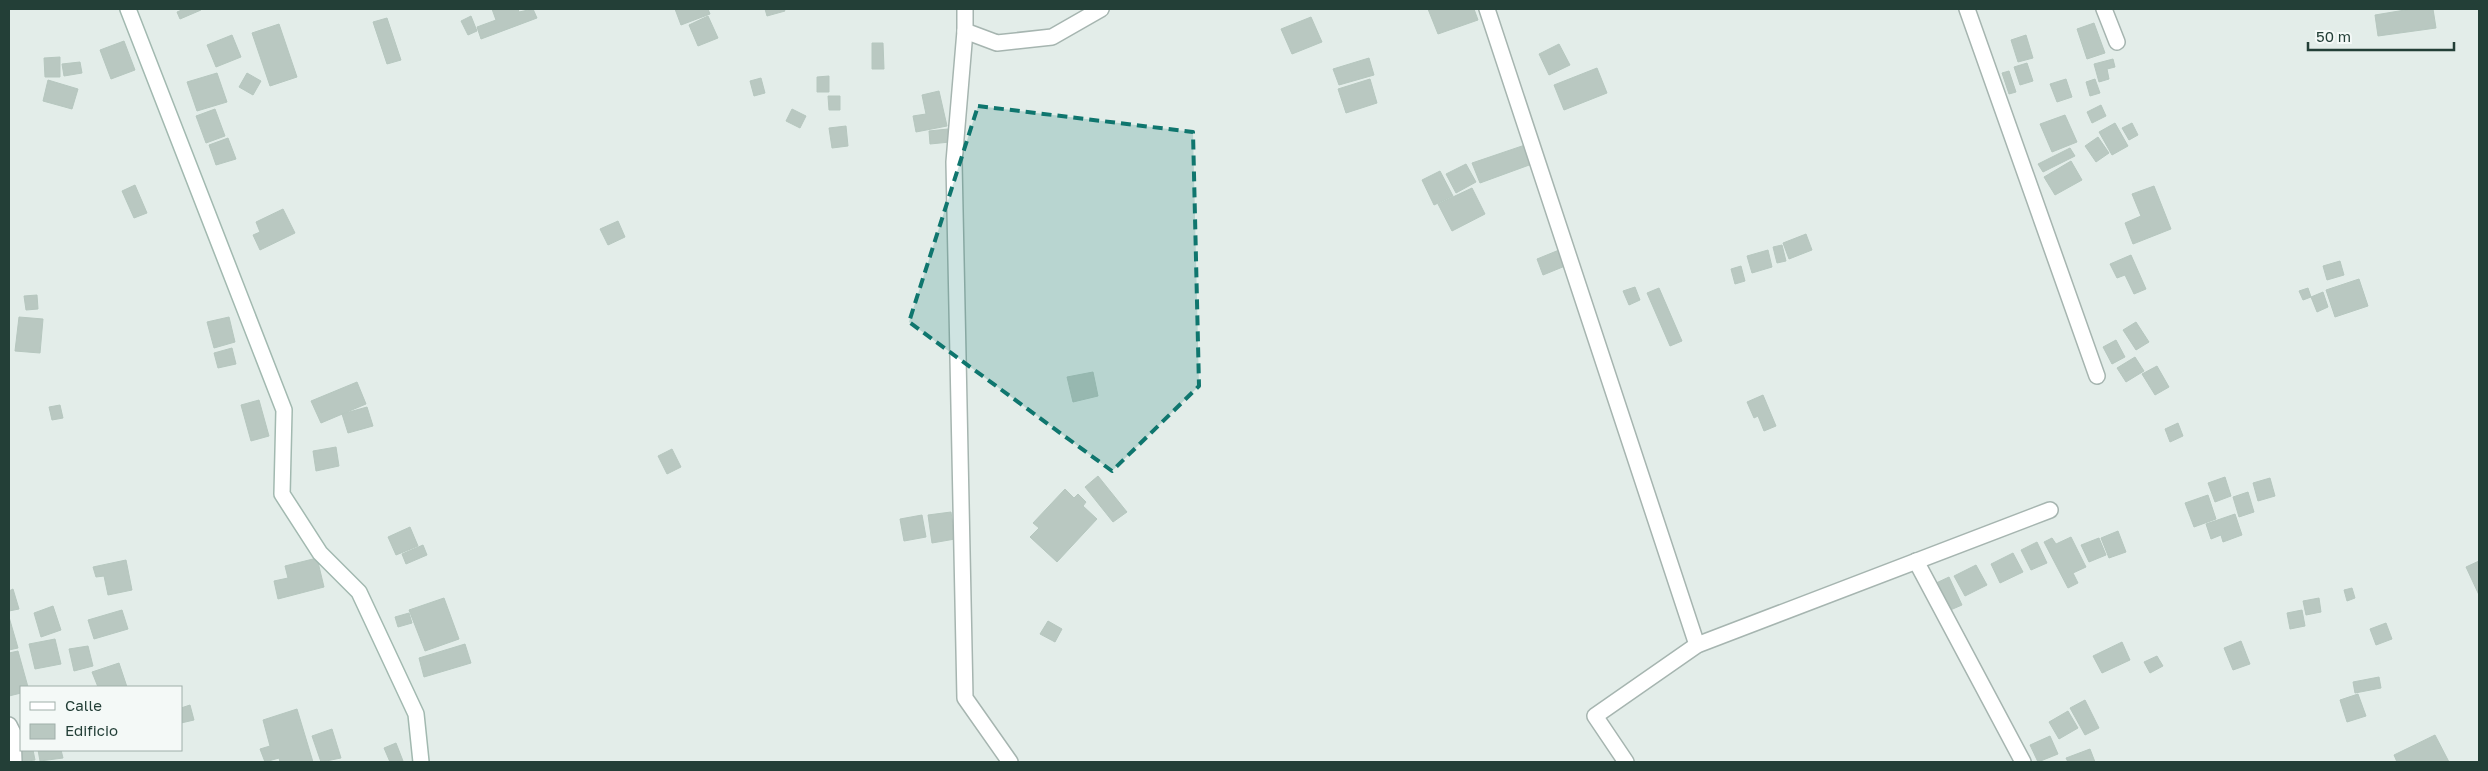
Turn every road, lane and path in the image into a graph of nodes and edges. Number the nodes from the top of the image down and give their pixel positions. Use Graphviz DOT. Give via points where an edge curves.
graph roads {
  1 [pos="128,9"];
  2 [pos="965,9"];
  3 [pos="1101,9"];
  4 [pos="1487,9"];
  5 [pos="1967,9"];
  6 [pos="2104,9"];
  7 [pos="965,31"];
  8 [pos="2117,42"];
  9 [pos="2097,376"];
  10 [pos="2050,510"];
  11 [pos="1916,561"];
  12 [pos="1697,645"];
  13 [pos="9,724"];
  14 [pos="14,762"];
  15 [pos="421,762"];
  16 [pos="1010,762"];
  17 [pos="1626,762"];
  18 [pos="2023,762"];
  1 -- 15 [label="street" via="284,410 282,494 320,553 359,592 416,714"];
  2 -- 7 [label="street"];
  3 -- 7 [label="street" via="1052,37 997,43"];
  4 -- 12 [label="street"];
  5 -- 9 [label="street"];
  6 -- 8 [label="street"];
  7 -- 16 [label="street" via="954,162 965,698"];
  10 -- 11 [label="street"];
  11 -- 12 [label="street"];
  11 -- 18 [label="street"];
  12 -- 17 [label="street" via="1594,716"];
  13 -- 14 [label="street" via="13,733"];
}
